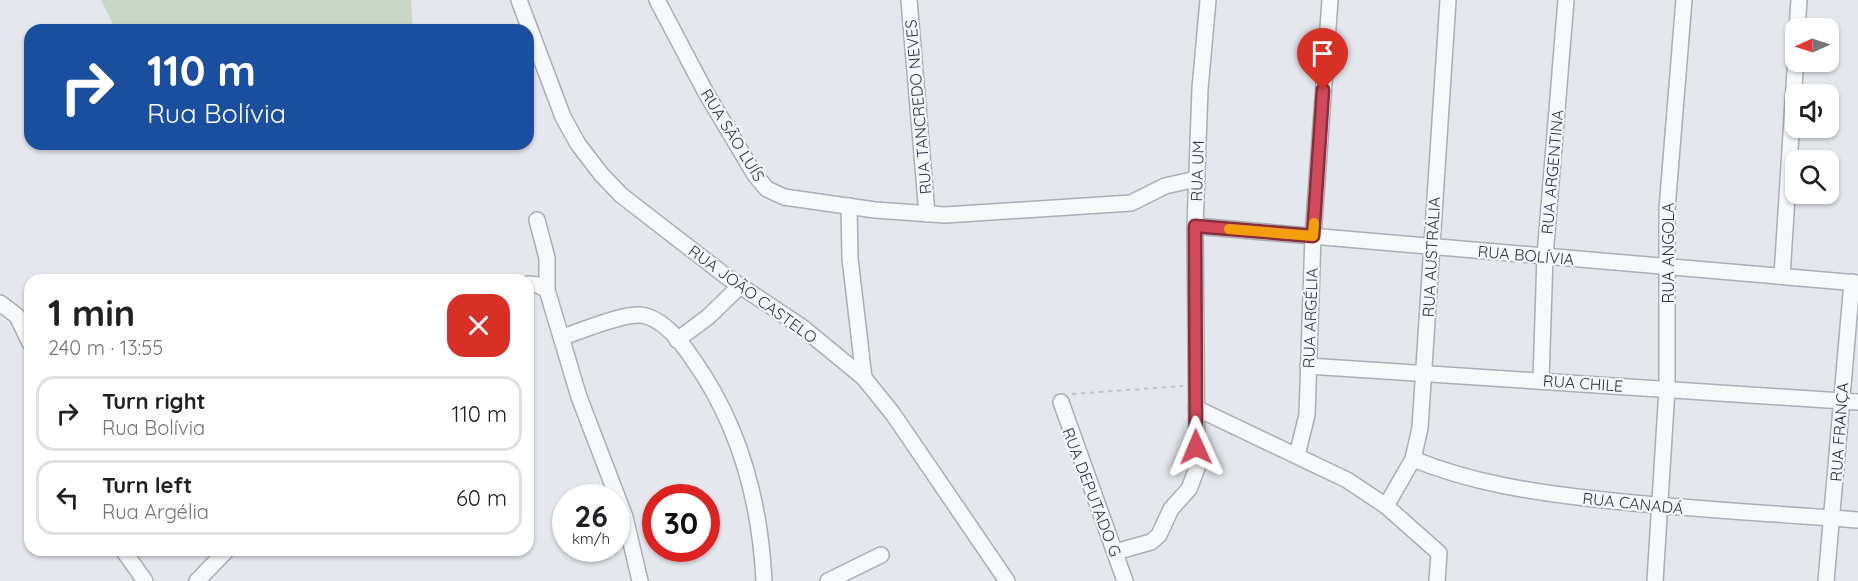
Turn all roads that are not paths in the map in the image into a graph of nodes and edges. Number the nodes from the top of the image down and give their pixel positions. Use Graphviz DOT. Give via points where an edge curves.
graph roads {
  1 [pos="519,0"];
  2 [pos="909,0"];
  3 [pos="1208,0"];
  4 [pos="1330,0"];
  5 [pos="1448,0"];
  6 [pos="1566,0"];
  7 [pos="1684,0"];
  8 [pos="1799,0"];
  9 [pos="662,1"];
  10 [pos="1798,18"];
  11 [pos="528,24"];
  12 [pos="534,40"];
  13 [pos="1795,72"];
  14 [pos="1196,179"];
  15 [pos="849,206"];
  16 [pos="927,214"];
  17 [pos="537,220"];
  18 [pos="1195,226"];
  19 [pos="1313,236"];
  20 [pos="1432,247"];
  21 [pos="1545,256"];
  22 [pos="1666,267"];
  23 [pos="1782,276"];
  24 [pos="1855,283"];
  25 [pos="534,286"];
  26 [pos="740,286"];
  27 [pos="547,290"];
  28 [pos="0,303"];
  29 [pos="24,331"];
  30 [pos="563,337"];
  31 [pos="677,340"];
  32 [pos="1308,366"];
  33 [pos="1424,372"];
  34 [pos="864,378"];
  35 [pos="1541,380"];
  36 [pos="1667,389"];
  37 [pos="1841,401"];
  38 [pos="1061,402"];
  39 [pos="1858,402"];
  40 [pos="1196,408"];
  41 [pos="1297,455"];
  42 [pos="1413,459"];
  43 [pos="1386,506"];
  44 [pos="1659,507"];
  45 [pos="1832,518"];
  46 [pos="1858,520"];
  47 [pos="1115,552"];
  48 [pos="881,555"];
  49 [pos="127,556"];
  50 [pos="221,556"];
  51 [pos="145,581"];
  52 [pos="197,581"];
  53 [pos="640,581"];
  54 [pos="764,581"];
  55 [pos="828,581"];
  56 [pos="1007,581"];
  57 [pos="1125,581"];
  58 [pos="1437,581"];
  59 [pos="1654,581"];
  60 [pos="1826,581"];
  1 -- 11 [label="street, RUA JOÃO CASTELO"];
  2 -- 16 [label="street, RUA TANCREDO NEVES"];
  3 -- 14 [label="street, RUA UM"];
  4 -- 19 [label="street, RUA ARGÉLIA"];
  5 -- 20 [label="street, RUA AUSTRÁLIA"];
  6 -- 21 [label="street, RUA ARGENTINA"];
  7 -- 22 [label="street, RUA ANGOLA"];
  8 -- 10 [label="street"];
  9 -- 15 [label="street, RUA SÃO LUÍS" via="706,93 760,183 784,197"];
  12 -- 26 [label="street, RUA JOÃO CASTELO" via="563,117 601,174 621,195"];
  13 -- 23 [label="street"];
  14 -- 16 [label="street, RUA SÃO LUÍS" via="1165,186 1131,203"];
  14 -- 18 [label="street, RUA UM"];
  15 -- 16 [label="street, RUA SÃO LUÍS"];
  15 -- 34 [label="street" via="850,258"];
  17 -- 27 [label="street" via="547,258"];
  18 -- 19 [label="street, RUA BOLÍVIA"];
  18 -- 40 [label="street, RUA UM"];
  19 -- 20 [label="street, RUA BOLÍVIA"];
  19 -- 32 [label="street, RUA ARGÉLIA"];
  20 -- 21 [label="street, RUA BOLÍVIA"];
  20 -- 33 [label="street, RUA AUSTRÁLIA"];
  21 -- 22 [label="street, RUA BOLÍVIA"];
  21 -- 35 [label="street, RUA ARGENTINA"];
  22 -- 23 [label="street, RUA BOLÍVIA"];
  22 -- 36 [label="street, RUA ANGOLA"];
  23 -- 24 [label="street, RUA BOLÍVIA"];
  24 -- 37 [label="street, RUA FRANÇA"];
  25 -- 27 [label="street"];
  26 -- 31 [label="street"];
  26 -- 34 [label="street, RUA JOÃO CASTELO" via="802,327"];
  27 -- 30 [label="street"];
  28 -- 29 [label="street" via="17,316"];
  30 -- 31 [label="street" via="641,315 658,321"];
  30 -- 53 [label="street" via="579,396 625,517"];
  31 -- 54 [label="street" via="719,400 736,436 757,507"];
  32 -- 33 [label="street, RUA CHILE"];
  32 -- 41 [label="street, RUA ARGÉLIA" via="1307,415"];
  33 -- 35 [label="street, RUA CHILE"];
  33 -- 42 [label="street, RUA AUSTRÁLIA" via="1420,428"];
  34 -- 56 [label="street, RUA JOÃO CASTELO"];
  35 -- 36 [label="street, RUA CHILE"];
  36 -- 37 [label="street, RUA CHILE"];
  36 -- 44 [label="street, RUA ANGOLA"];
  37 -- 39 [label="street, RUA CHILE"];
  37 -- 45 [label="street, RUA FRANÇA"];
  38 -- 47 [label="street, RUA DEPUTADO G"];
  40 -- 41 [label="street"];
  40 -- 47 [label="street, RUA UM" via="1197,468 1189,489 1151,542"];
  41 -- 43 [label="street" via="1347,480"];
  42 -- 43 [label="street, RUA AUSTRÁLIA"];
  42 -- 44 [label="street, RUA CANADÁ" via="1504,487"];
  43 -- 58 [label="street" via="1439,552"];
  44 -- 45 [label="street, RUA CANADÁ"];
  44 -- 59 [label="street, RUA ANGOLA"];
  45 -- 46 [label="street, RUA CANADÁ"];
  45 -- 60 [label="street, RUA FRANÇA"];
  47 -- 57 [label="street, RUA DEPUTADO G"];
  48 -- 55 [label="street"];
  49 -- 51 [label="street"];
  50 -- 52 [label="street"];
}
